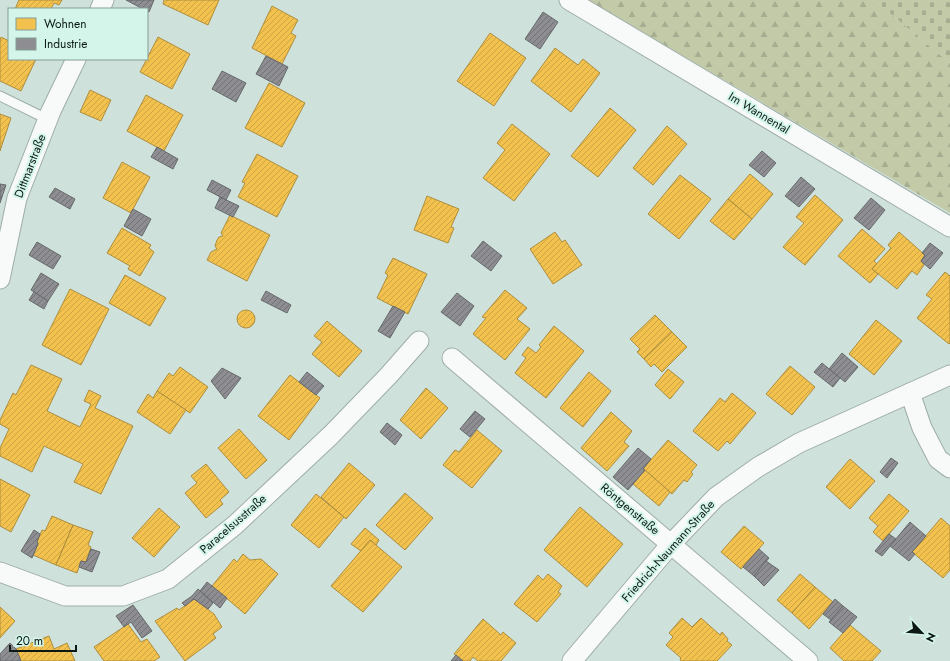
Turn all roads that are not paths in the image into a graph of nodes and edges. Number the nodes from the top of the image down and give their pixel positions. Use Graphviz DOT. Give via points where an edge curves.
graph roads {
  1 [pos="569,0"];
  2 [pos="76,60"];
  3 [pos="0,96"];
  4 [pos="47,120"];
  5 [pos="950,227"];
  6 [pos="0,279"];
  7 [pos="419,341"];
  8 [pos="452,358"];
  9 [pos="950,374"];
  10 [pos="910,393"];
  11 [pos="950,468"];
  12 [pos="671,544"];
  13 [pos="0,572"];
  14 [pos="572,661"];
  15 [pos="808,661"];
  1 -- 5 [label="street, Im Wannental"];
  2 -- 4 [label="street, Dittmarstraße"];
  3 -- 4 [label="lane"];
  4 -- 6 [label="street, Dittmarstraße" via="17,198"];
  7 -- 13 [label="street, Paracelsusstraße" via="325,440 236,525 168,579 123,596 66,596"];
  8 -- 12 [label="street, Röntgenstraße"];
  9 -- 10 [label="street, Friedrich-Naumann-Straße"];
  10 -- 11 [label="street" via="922,428 938,459"];
  10 -- 12 [label="street, Friedrich-Naumann-Straße" via="799,443 758,467 716,497"];
  12 -- 14 [label="street, Friedrich-Naumann-Straße"];
  12 -- 15 [label="street, Röntgenstraße"];
}
